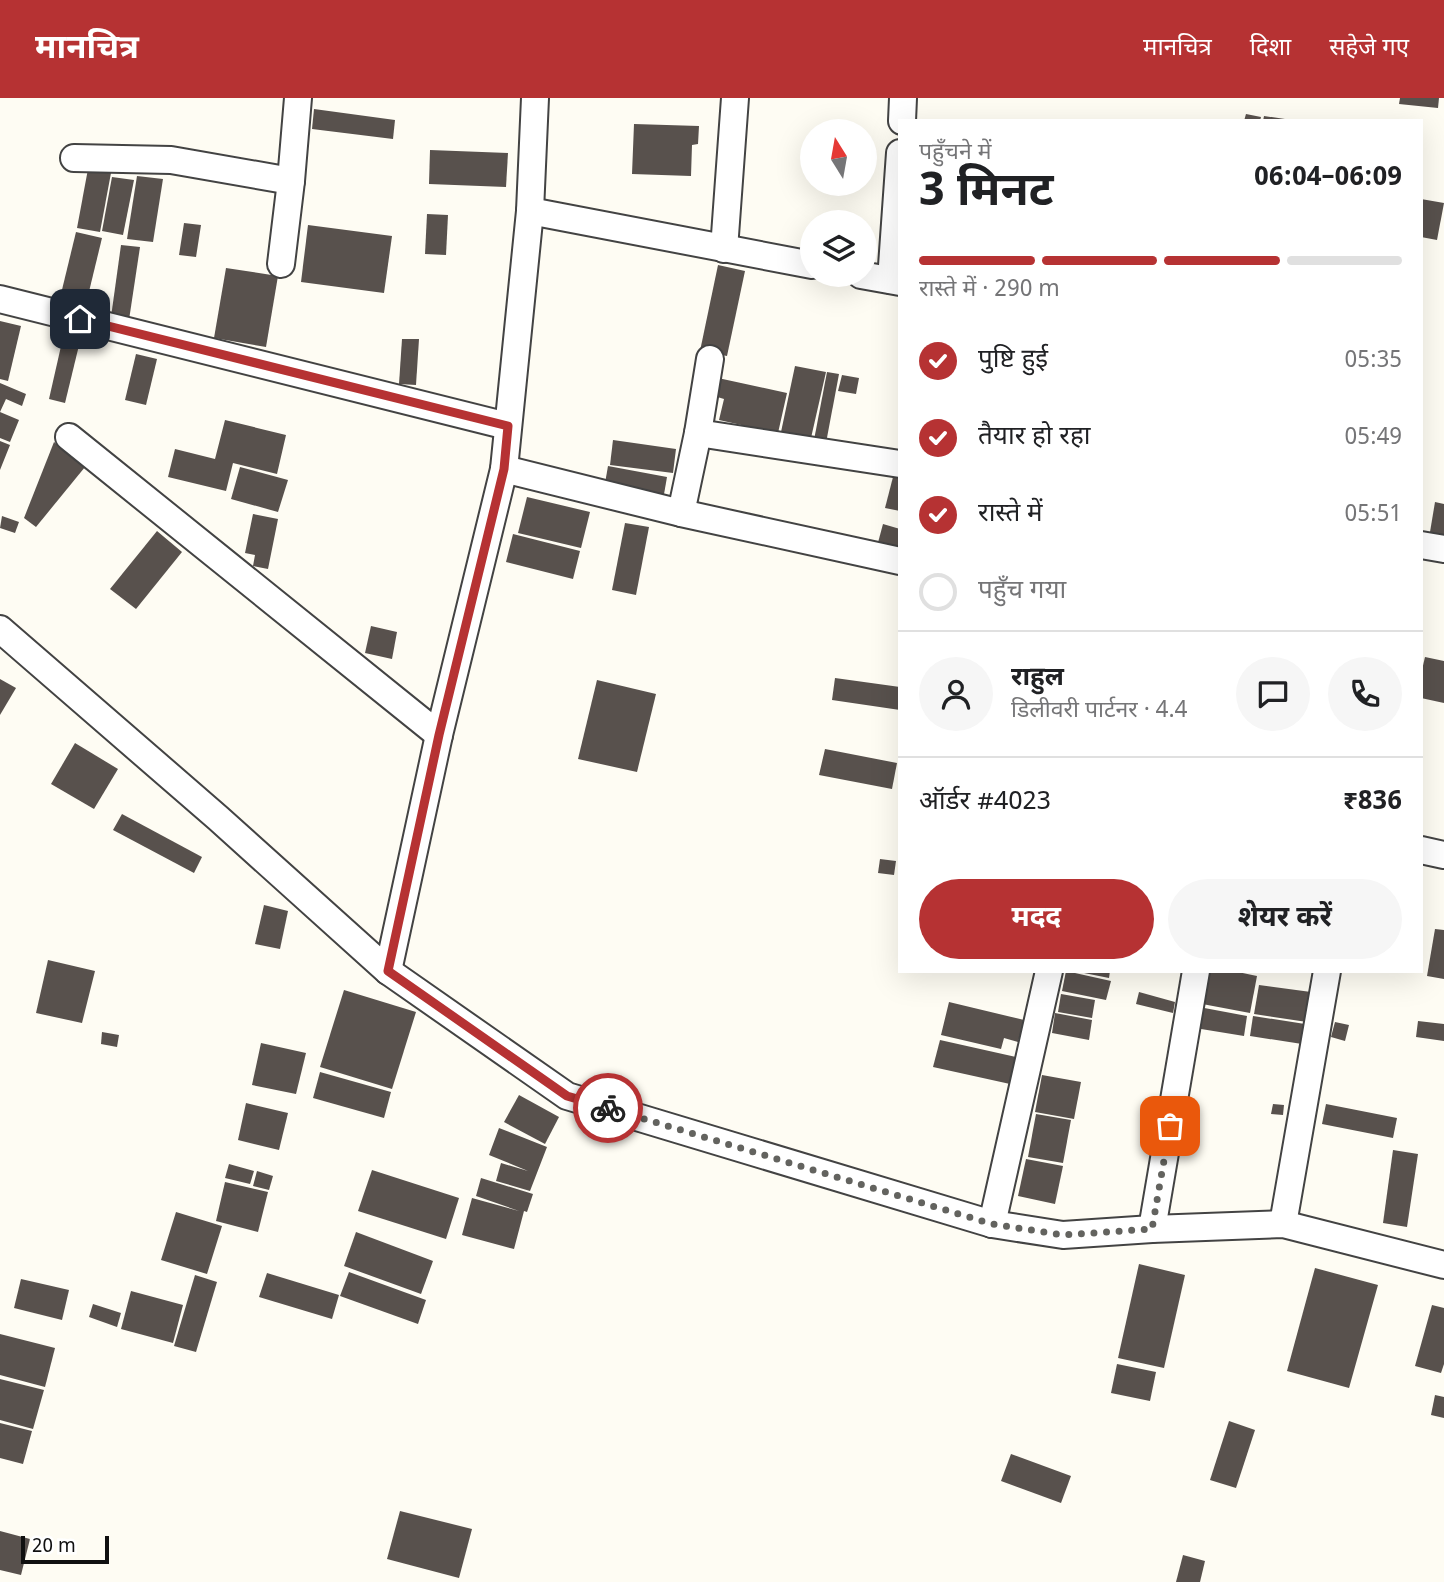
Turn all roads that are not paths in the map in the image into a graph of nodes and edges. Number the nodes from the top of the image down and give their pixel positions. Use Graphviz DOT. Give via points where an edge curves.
graph roads {
  1 [pos="298,98"];
  2 [pos="535,98"];
  3 [pos="735,98"];
  4 [pos="903,98"];
  5 [pos="902,119"];
  6 [pos="74,158"];
  7 [pos="291,181"];
  8 [pos="898,204"];
  9 [pos="530,211"];
  10 [pos="724,248"];
  11 [pos="800,263"];
  12 [pos="281,264"];
  13 [pos="877,278"];
  14 [pos="895,281"];
  15 [pos="0,299"];
  16 [pos="710,359"];
  17 [pos="508,426"];
  18 [pos="698,433"];
  19 [pos="69,437"];
  20 [pos="898,464"];
  21 [pos="504,469"];
  22 [pos="681,513"];
  23 [pos="1423,545"];
  24 [pos="1444,549"];
  25 [pos="898,561"];
  26 [pos="0,629"];
  27 [pos="439,735"];
  28 [pos="1423,850"];
  29 [pos="1444,855"];
  30 [pos="388,971"];
  31 [pos="1049,973"];
  32 [pos="1196,973"];
  33 [pos="1326,973"];
  34 [pos="992,1224"];
  35 [pos="1283,1224"];
  36 [pos="1152,1229"];
  37 [pos="1444,1265"];
  1 -- 7 [label="street"];
  2 -- 9 [label="street"];
  3 -- 10 [label="street"];
  4 -- 5 [label="street"];
  6 -- 7 [label="street" via="171,160"];
  7 -- 12 [label="street"];
  8 -- 14 [label="street"];
  9 -- 10 [label="street"];
  9 -- 17 [label="street"];
  10 -- 11 [label="street"];
  13 -- 14 [label="street"];
  15 -- 17 [label="street"];
  16 -- 18 [label="street"];
  17 -- 21 [label="street"];
  18 -- 20 [label="street"];
  18 -- 22 [label="street"];
  19 -- 27 [label="street"];
  21 -- 22 [label="street"];
  21 -- 27 [label="street"];
  22 -- 25 [label="street"];
  23 -- 24 [label="street"];
  26 -- 30 [label="street"];
  27 -- 30 [label="street"];
  28 -- 29 [label="street"];
  30 -- 34 [label="street" via="567,1096"];
  31 -- 34 [label="street"];
  32 -- 36 [label="street"];
  33 -- 35 [label="street"];
  34 -- 36 [label="street" via="1063,1235"];
  35 -- 36 [label="street"];
  35 -- 37 [label="street"];
}
